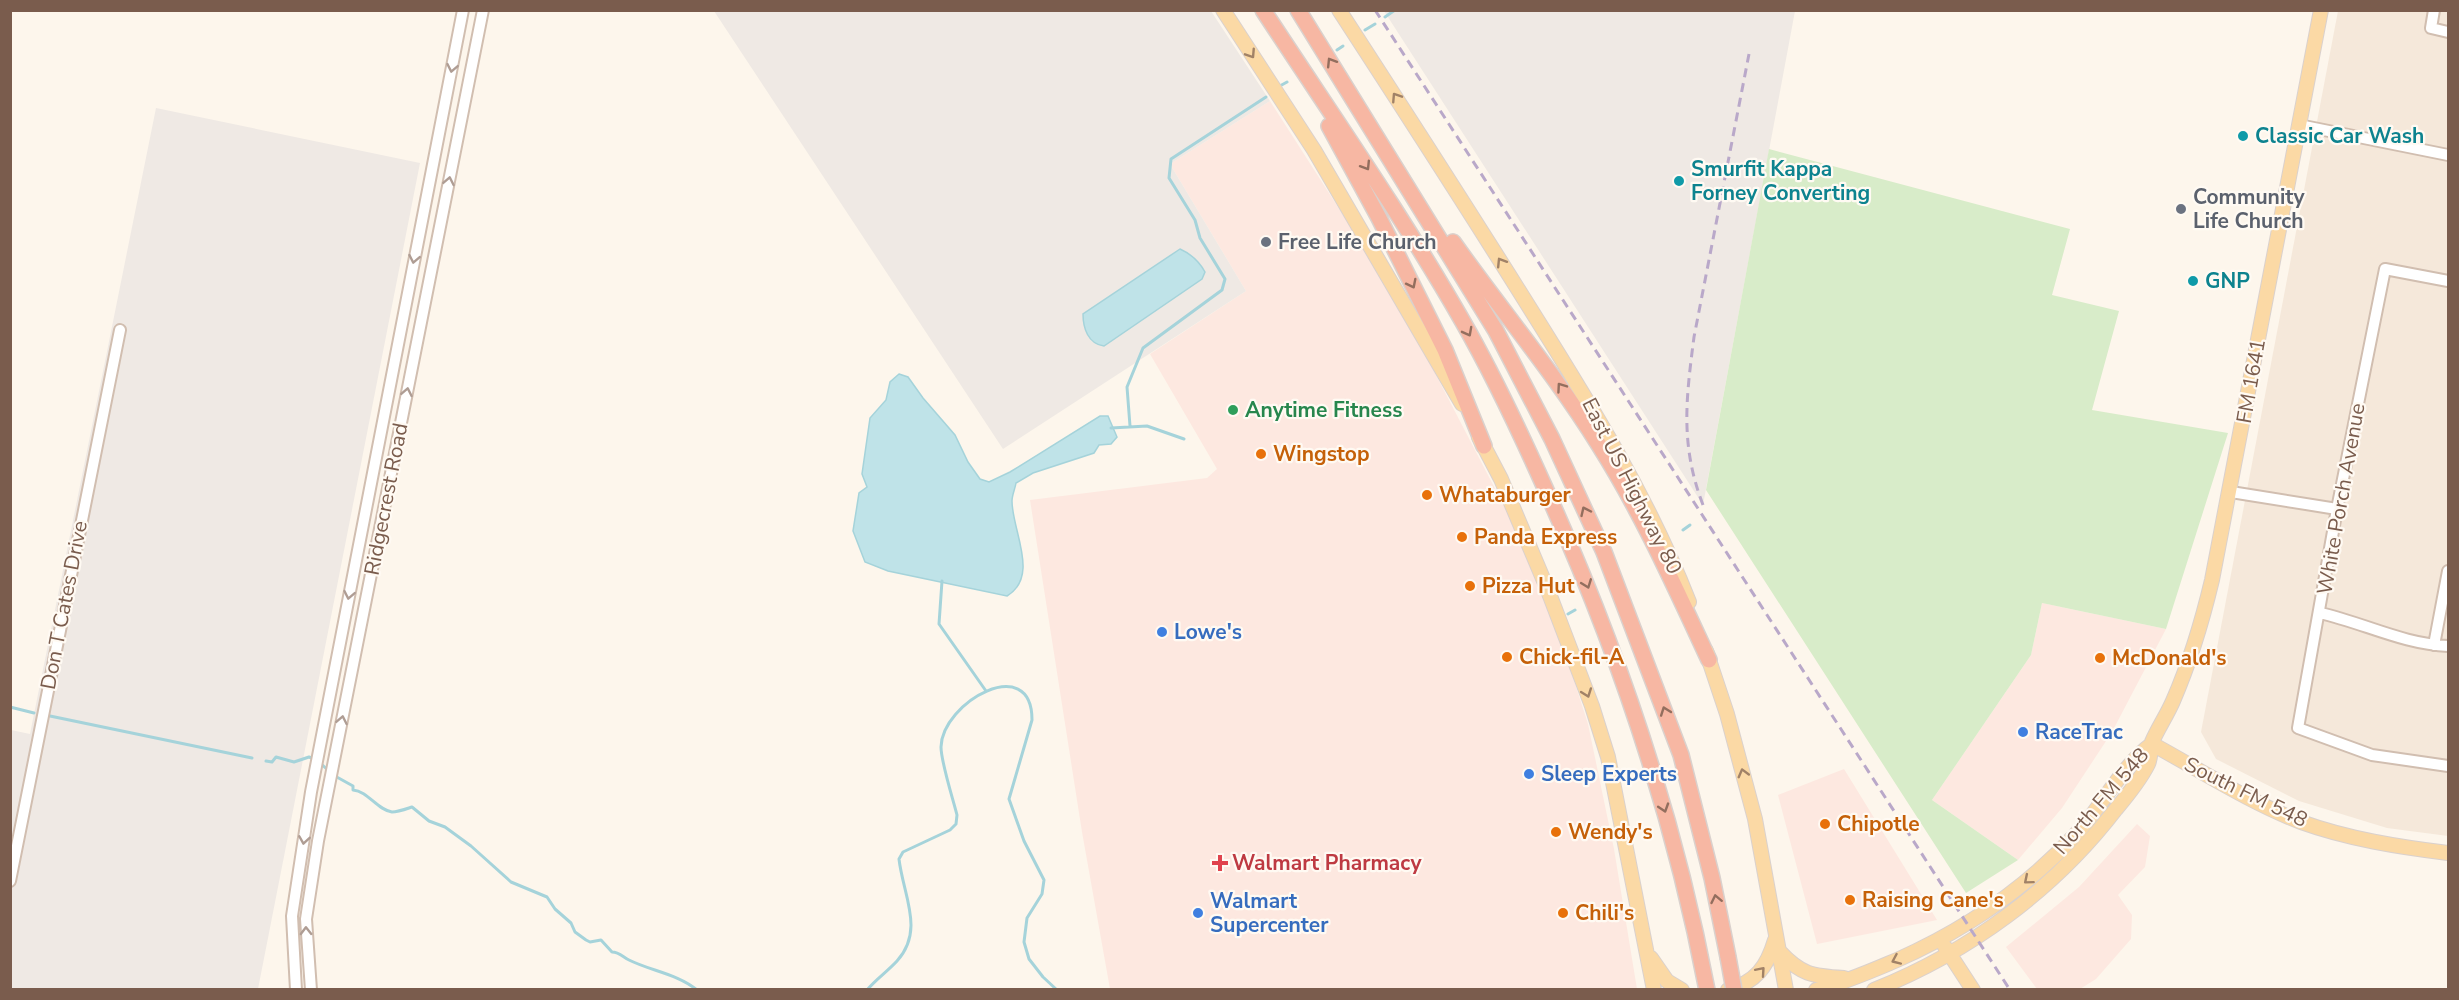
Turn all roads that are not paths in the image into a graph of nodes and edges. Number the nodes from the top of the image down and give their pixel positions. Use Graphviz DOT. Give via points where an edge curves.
graph roads {
  1 [pos="463,10"];
  2 [pos="483,10"];
  3 [pos="1223,10"];
  4 [pos="1263,10"];
  5 [pos="1298,10"];
  6 [pos="1339,10"];
  7 [pos="2321,10"];
  8 [pos="2434,10"];
  9 [pos="2448,32"];
  10 [pos="1287,47"];
  11 [pos="2299,125"];
  12 [pos="2448,154"];
  13 [pos="1429,219"];
  14 [pos="2448,281"];
  15 [pos="120,330"];
  16 [pos="1484,446"];
  17 [pos="2231,492"];
  18 [pos="2337,509"];
  19 [pos="2448,571"];
  20 [pos="2320,613"];
  21 [pos="2434,645"];
  22 [pos="2448,646"];
  23 [pos="1709,660"];
  24 [pos="2152,744"];
  25 [pos="2448,766"];
  26 [pos="2448,853"];
  27 [pos="10,881"];
  28 [pos="1941,940"];
  29 [pos="1778,943"];
  30 [pos="1646,948"];
  31 [pos="1949,953"];
  32 [pos="1650,970"];
  33 [pos="1852,978"];
  34 [pos="296,990"];
  35 [pos="311,990"];
  36 [pos="1647,990"];
  37 [pos="1654,990"];
  38 [pos="1682,990"];
  39 [pos="1707,990"];
  40 [pos="1728,990"];
  41 [pos="1734,990"];
  42 [pos="1786,990"];
  43 [pos="1816,990"];
  44 [pos="1874,990"];
  45 [pos="1973,990"];
  1 -- 34 [label="street, Ridgecrest Road, one-way" via="313,783 292,916"];
  35 -- 2 [label="street, Ridgecrest Road, one-way" via="306,919 328,790"];
  3 -- 16 [label="main road, one-way" via="1359,226"];
  4 -- 10 [label="highway"];
  13 -- 5 [label="highway, one-way"];
  23 -- 6 [label="main road, East US Highway 80, one-way" via="1672,561 1630,473 1576,380"];
  7 -- 11 [label="main road, FM 1641 / FM 1641"];
  8 -- 9 [label="street" via="2431,28"];
  10 -- 16 [label="highway, one-way" via="1445,350"];
  10 -- 39 [label="highway, one-way" via="1463,322 1524,442 1580,566 1624,683 1670,826"];
  11 -- 12 [label="street"];
  11 -- 17 [label="main road, FM 1641 / FM 1641"];
  23 -- 13 [label="highway, one-way" via="1642,521 1600,446 1450,238"];
  41 -- 13 [label="highway, one-way, bridge" via="1712,878 1681,755 1608,562 1542,419"];
  14 -- 18 [label="street, White Porch Avenue" via="2385,269"];
  15 -- 27 [label="street, Don T Cates Drive"];
  16 -- 30 [label="main road, one-way" via="1548,588 1592,706 1608,757"];
  17 -- 18 [label="street"];
  17 -- 24 [label="main road, FM 1641 / FM 1641" via="2198,635"];
  18 -- 20 [label="street, White Porch Avenue"];
  19 -- 21 [label="street"];
  20 -- 21 [label="street" via="2400,639"];
  20 -- 25 [label="street, White Porch Avenue" via="2298,728 2372,755"];
  21 -- 22 [label="street"];
  29 -- 23 [label="main road, East US Highway 80, one-way" via="1744,773"];
  24 -- 26 [label="main road, South FM 548" via="2301,822 2364,840"];
  24 -- 28 [label="main road, North FM 548, one-way" via="2136,755 2088,820 2040,870 2003,900"];
  24 -- 31 [label="main road, North FM 548" via="2148,763 2083,848 2027,901"];
  28 -- 31 [label="main road"];
  28 -- 33 [label="main road, North FM 548, one-way"];
  29 -- 33 [label="main road" via="1792,965 1807,974"];
  40 -- 29 [label="main road, one-way" via="1759,974"];
  29 -- 42 [label="main road, East US Highway 80"];
  30 -- 32 [label="main road"];
  30 -- 38 [label="main road" via="1660,973"];
  31 -- 44 [label="main road, North FM 548"];
  31 -- 45 [label="main road"];
  32 -- 36 [label="main road"];
  32 -- 37 [label="main road"];
  33 -- 43 [label="main road, North FM 548"];
}
